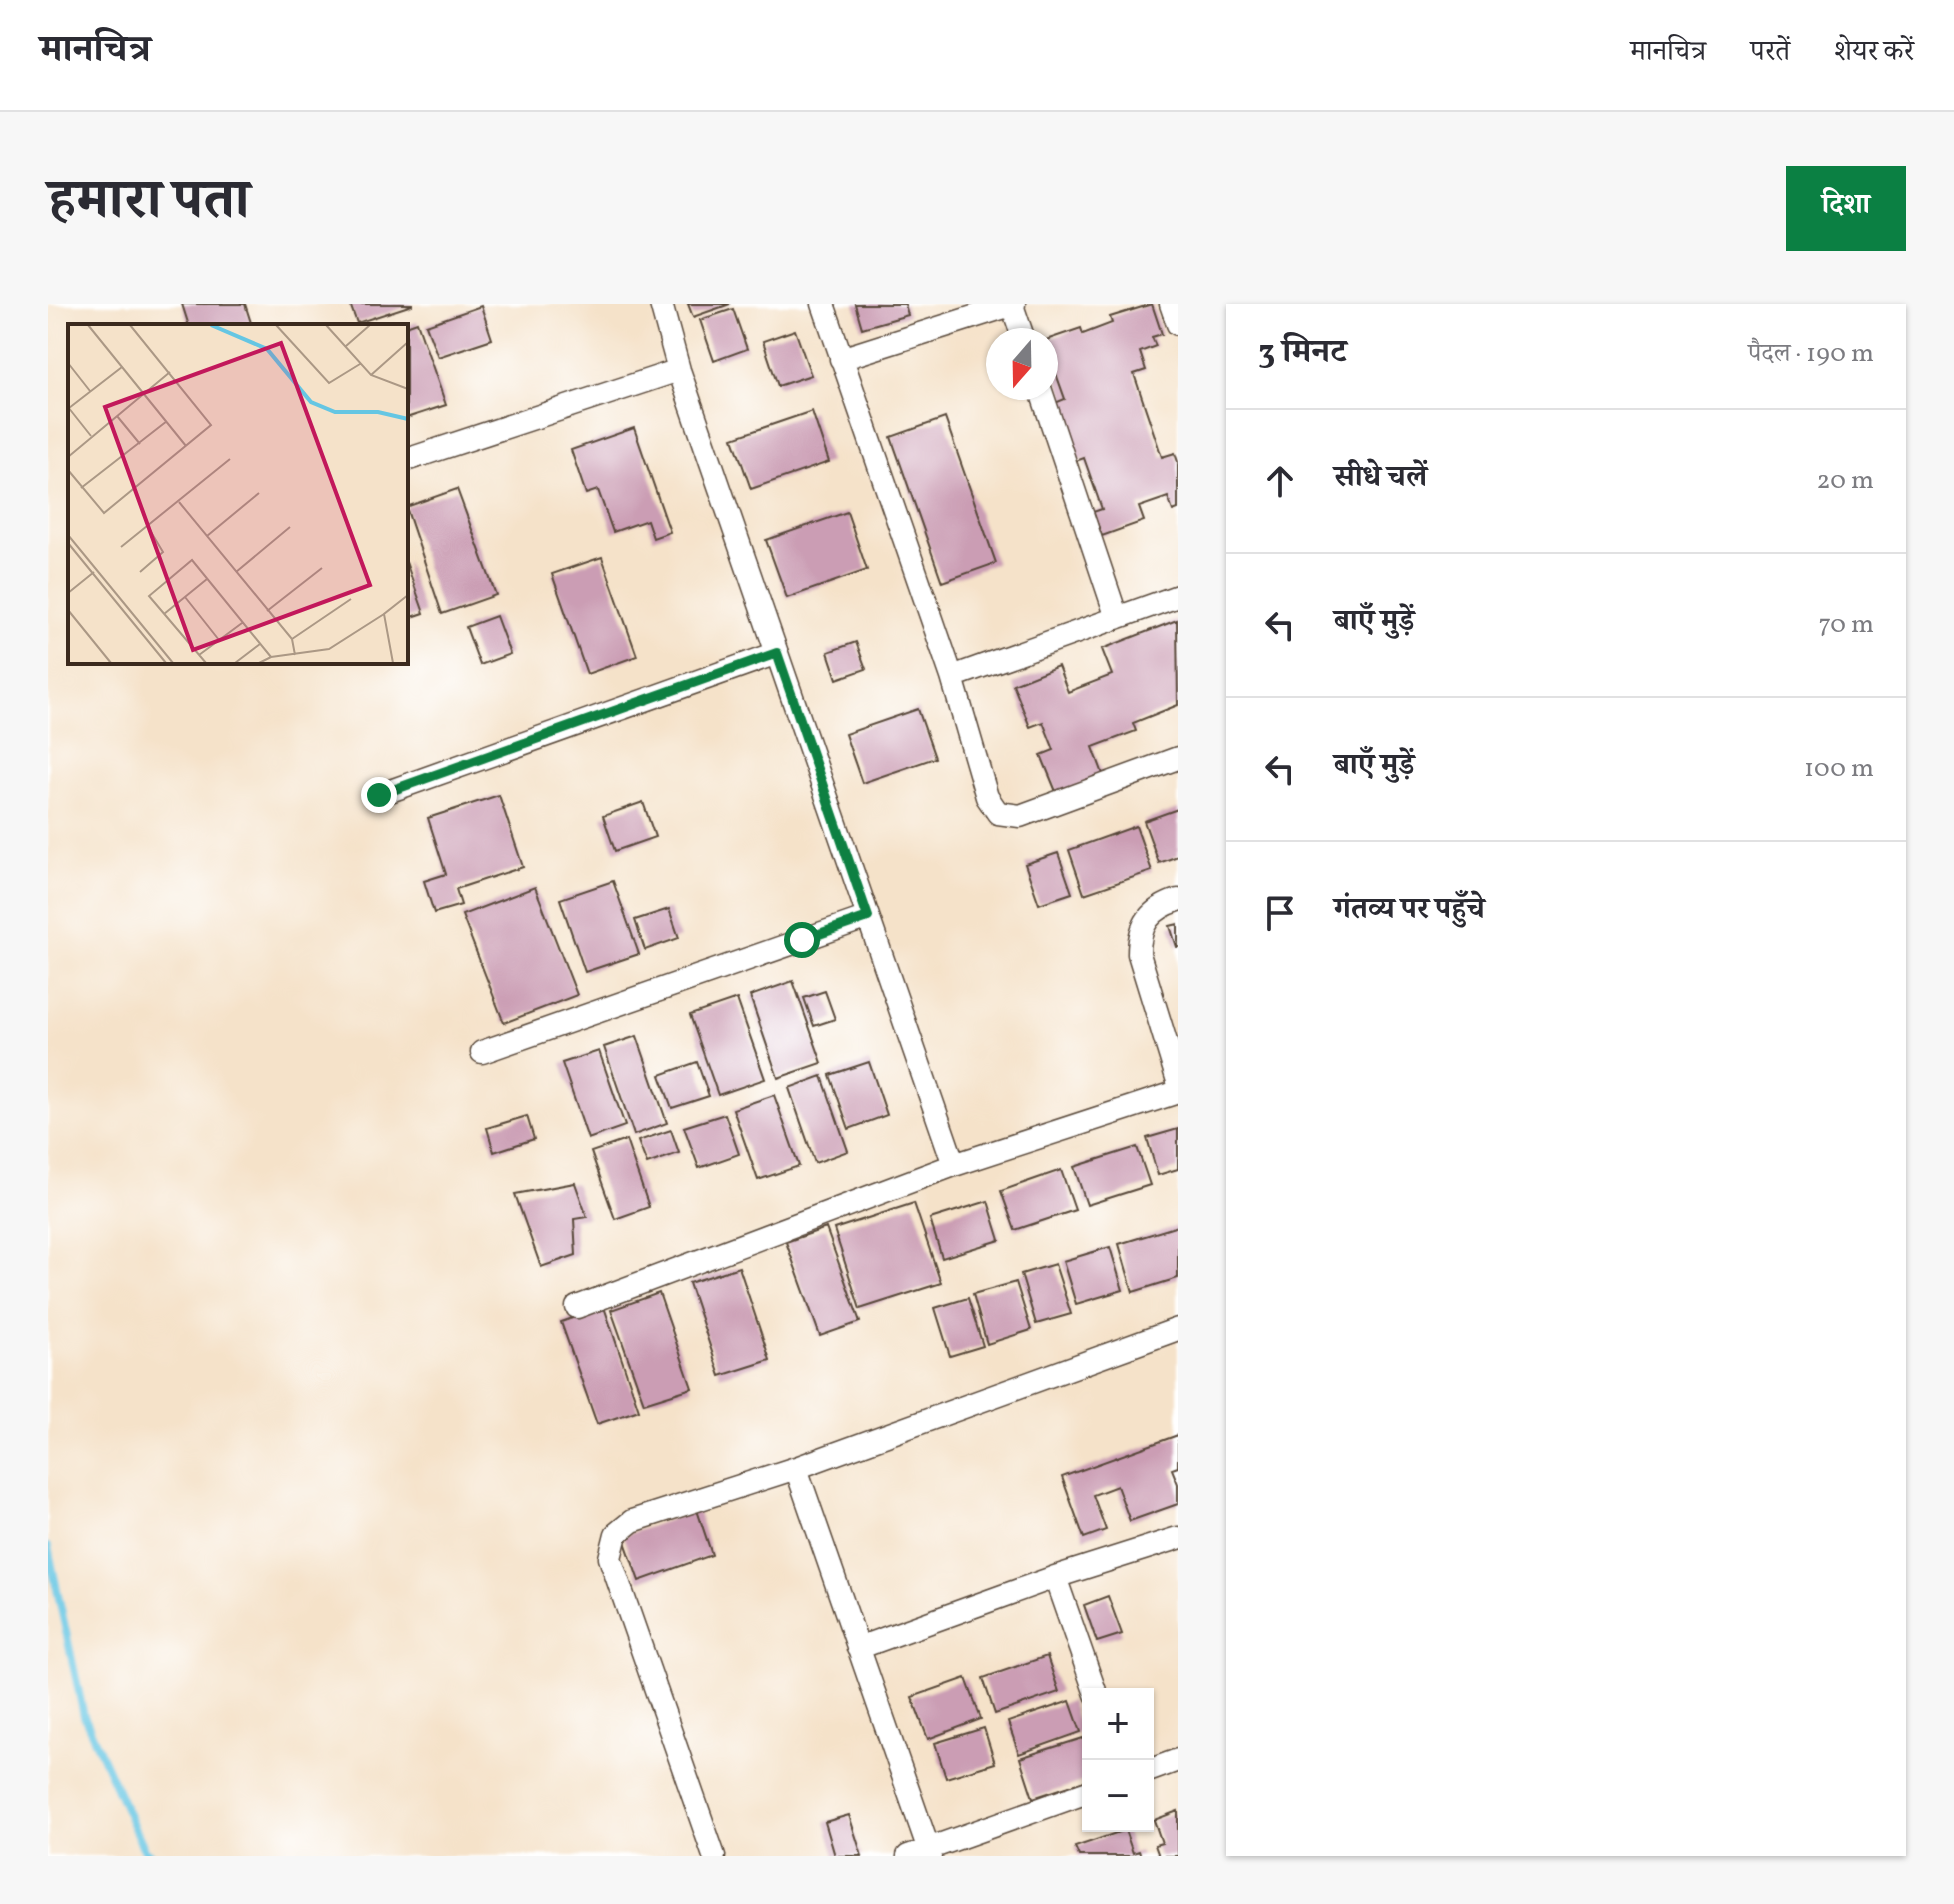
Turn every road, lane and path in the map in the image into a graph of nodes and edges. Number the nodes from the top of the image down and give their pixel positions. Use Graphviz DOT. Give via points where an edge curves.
graph roads {
  1 [pos="661,304"];
  2 [pos="823,304"];
  3 [pos="1013,304"];
  4 [pos="1171,304"];
  5 [pos="1178,324"];
  6 [pos="1020,328"];
  7 [pos="841,359"];
  8 [pos="679,370"];
  9 [pos="1044,400"];
  10 [pos="408,459"];
  11 [pos="1178,596"];
  12 [pos="1117,618"];
  13 [pos="777,653"];
  14 [pos="952,677"];
  15 [pos="1178,758"];
  16 [pos="379,795"];
  17 [pos="1178,900"];
  18 [pos="868,917"];
  19 [pos="482,1052"];
  20 [pos="1178,1081"];
  21 [pos="1178,1092"];
  22 [pos="954,1165"];
  23 [pos="577,1307"];
  24 [pos="1178,1329"];
  25 [pos="796,1468"];
  26 [pos="1178,1538"];
  27 [pos="1055,1577"];
  28 [pos="858,1648"];
  29 [pos="1094,1688"];
  30 [pos="1178,1760"];
  31 [pos="1154,1769"];
  32 [pos="1082,1794"];
  33 [pos="923,1854"];
  34 [pos="714,1856"];
  1 -- 8 [label="street"];
  2 -- 7 [label="street"];
  3 -- 6 [label="street"];
  3 -- 7 [label="street"];
  4 -- 5 [label="street"];
  7 -- 14 [label="street"];
  8 -- 10 [label="street"];
  8 -- 13 [label="street"];
  9 -- 12 [label="street"];
  11 -- 12 [label="street"];
  12 -- 14 [label="street"];
  13 -- 16 [label="street"];
  13 -- 18 [label="street"];
  14 -- 15 [label="street" via="987,797 998,813 1020,816"];
  17 -- 20 [label="street" via="1161,905 1146,919 1139,954"];
  18 -- 19 [label="street"];
  18 -- 22 [label="street"];
  21 -- 22 [label="street"];
  22 -- 23 [label="street"];
  24 -- 25 [label="street"];
  25 -- 28 [label="street"];
  25 -- 34 [label="street" via="632,1521 616,1534 610,1558"];
  26 -- 27 [label="street"];
  27 -- 28 [label="street"];
  27 -- 29 [label="street"];
  28 -- 33 [label="street"];
  30 -- 31 [label="street"];
  32 -- 33 [label="street"];
}
